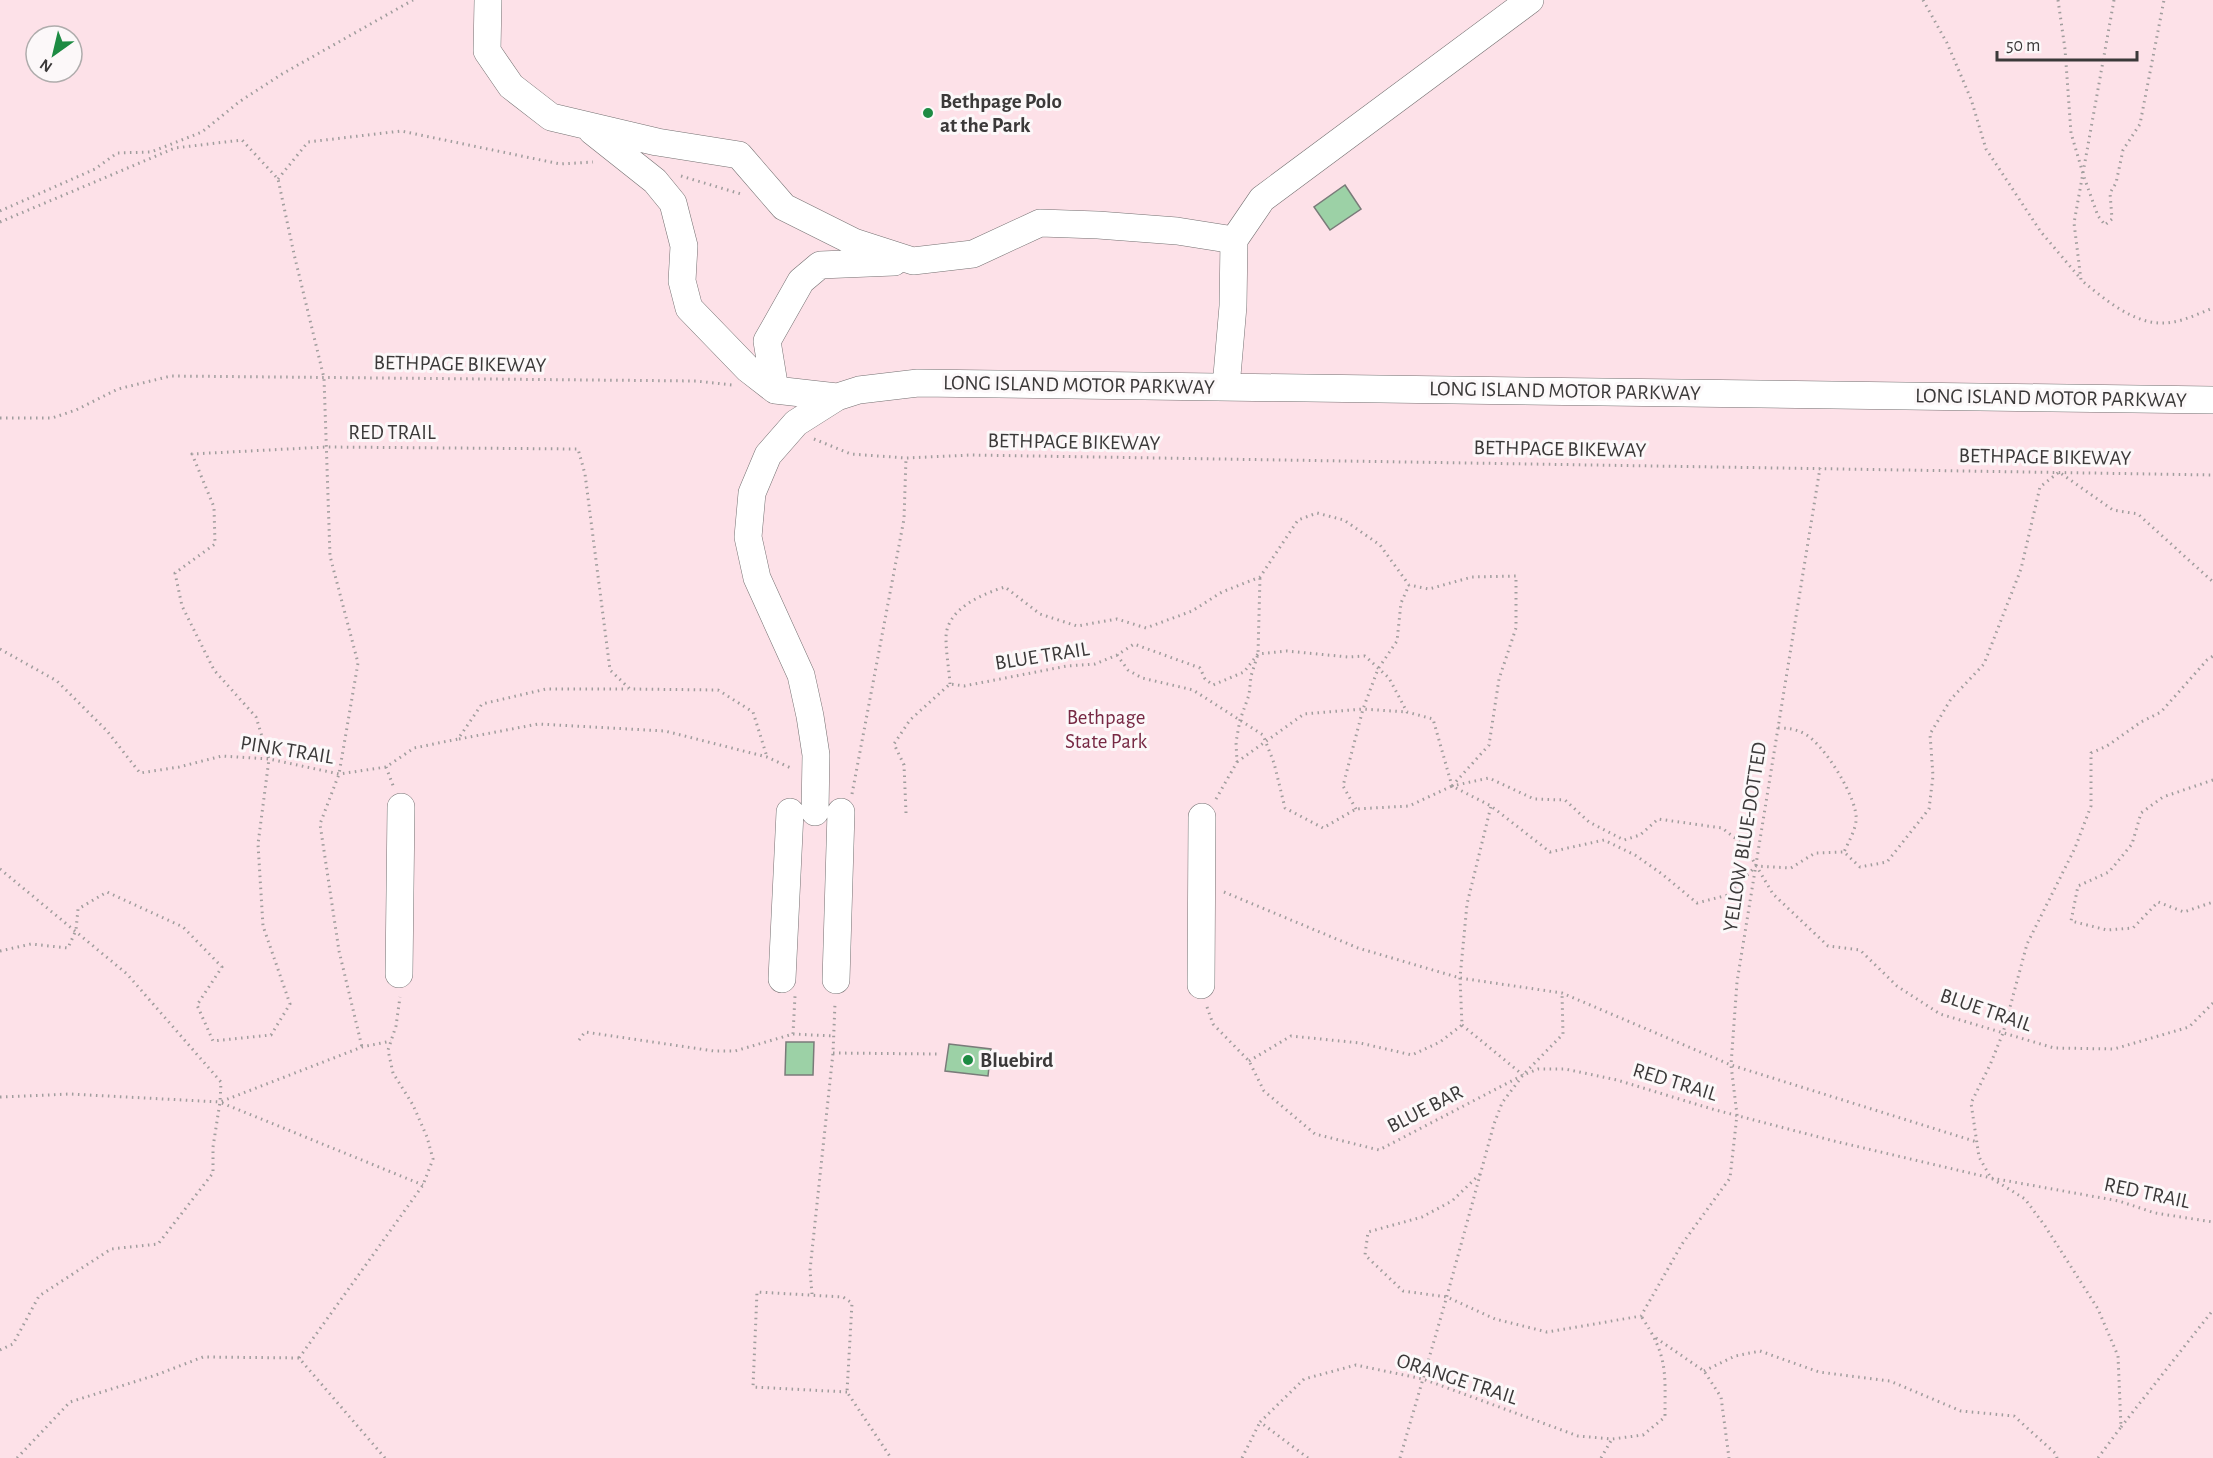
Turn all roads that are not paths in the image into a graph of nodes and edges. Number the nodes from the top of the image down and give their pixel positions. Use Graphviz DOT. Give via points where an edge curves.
graph roads {
  1 [pos="488,0"];
  2 [pos="1530,0"];
  3 [pos="587,127"];
  4 [pos="1234,240"];
  5 [pos="913,261"];
  6 [pos="1226,387"];
  7 [pos="775,390"];
  8 [pos="837,398"];
  9 [pos="2213,400"];
  10 [pos="401,807"];
  11 [pos="1209,809"];
  12 [pos="824,810"];
  13 [pos="399,974"];
  14 [pos="836,980"];
  15 [pos="788,985"];
  16 [pos="1201,985"];
  1 -- 3 [label="street" via="487,51 511,86 551,117"];
  2 -- 4 [label="street" via="1262,199"];
  3 -- 5 [label="street" via="739,156 783,207 854,243"];
  3 -- 7 [label="street" via="655,181 673,203 684,246 682,281 689,308 748,369"];
  4 -- 5 [label="street" via="1177,231 1040,223 973,254"];
  4 -- 6 [label="street"];
  5 -- 7 [label="street" via="820,265 801,281 767,341"];
  6 -- 8 [label="street, LONG ISLAND MOTOR PARKWAY" via="918,383 859,390"];
  6 -- 9 [label="street, LONG ISLAND MOTOR PARKWAY"];
  7 -- 8 [label="street"];
  8 -- 12 [label="street" via="796,423 768,455 752,493 748,537 757,578 801,675"];
  10 -- 13 [label="street"];
  11 -- 16 [label="street" via="1202,882"];
  12 -- 14 [label="street"];
  12 -- 15 [label="street"];
}
